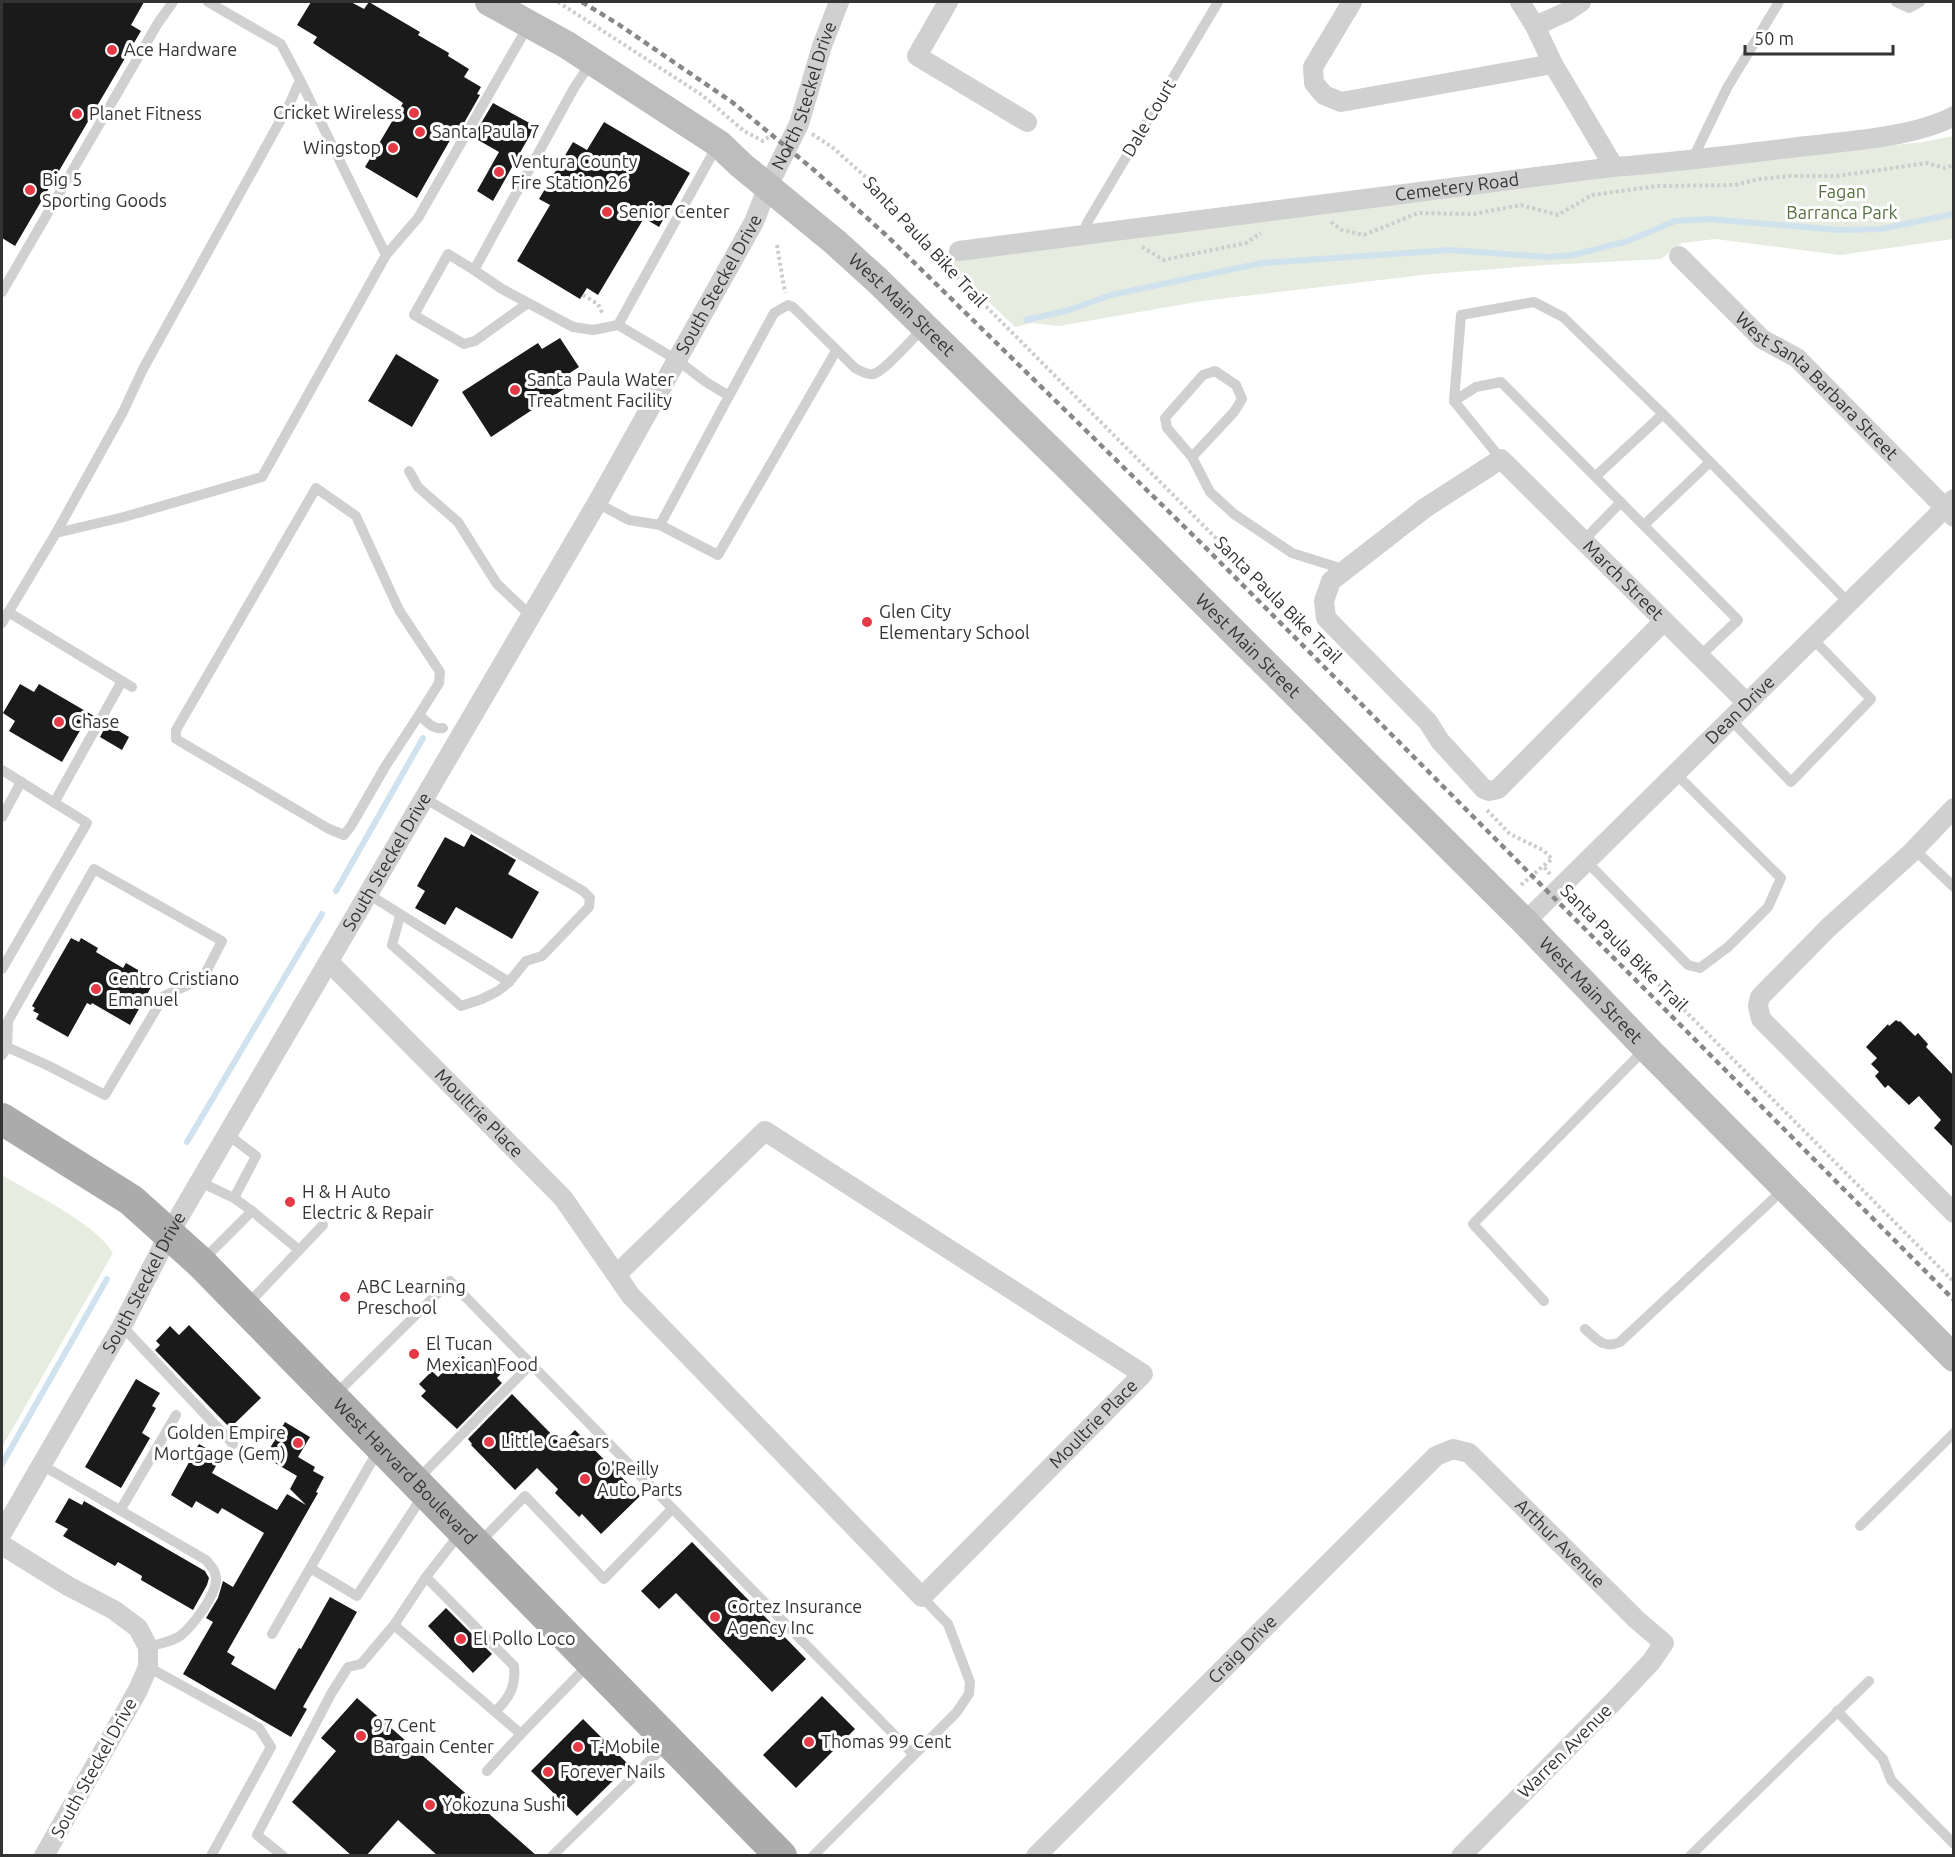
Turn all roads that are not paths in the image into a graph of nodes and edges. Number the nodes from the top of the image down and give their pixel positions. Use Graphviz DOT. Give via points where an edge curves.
graph roads {
  1 [pos="173,2"];
  2 [pos="208,2"];
  3 [pos="489,2"];
  4 [pos="839,2"];
  5 [pos="948,2"];
  6 [pos="1352,2"];
  7 [pos="1520,2"];
  8 [pos="1581,2"];
  9 [pos="1779,2"];
  10 [pos="1896,2"];
  11 [pos="1920,2"];
  12 [pos="1214,3"];
  13 [pos="530,23"];
  14 [pos="1535,26"];
  15 [pos="592,61"];
  16 [pos="1553,64"];
  17 [pos="300,80"];
  18 [pos="1953,116"];
  19 [pos="1027,122"];
  20 [pos="719,144"];
  21 [pos="1692,160"];
  22 [pos="1614,167"];
  23 [pos="768,186"];
  24 [pos="1083,236"];
  25 [pos="959,252"];
  26 [pos="386,255"];
  27 [pos="1679,256"];
  28 [pos="474,270"];
  29 [pos="2,292"];
  30 [pos="528,303"];
  31 [pos="618,325"];
  32 [pos="924,327"];
  33 [pos="836,351"];
  34 [pos="677,360"];
  35 [pos="729,396"];
  36 [pos="1454,401"];
  37 [pos="1663,414"];
  38 [pos="1192,457"];
  39 [pos="1501,459"];
  40 [pos="1710,462"];
  41 [pos="409,471"];
  42 [pos="1596,476"];
  43 [pos="1622,502"];
  44 [pos="597,503"];
  45 [pos="1951,508"];
  46 [pos="660,525"];
  47 [pos="1644,525"];
  48 [pos="56,533"];
  49 [pos="1583,541"];
  50 [pos="1346,570"];
  51 [pos="1848,602"];
  52 [pos="8,612"];
  53 [pos="530,615"];
  54 [pos="1664,621"];
  55 [pos="2,623"];
  56 [pos="1813,639"];
  57 [pos="1700,656"];
  58 [pos="1747,703"];
  59 [pos="422,717"];
  60 [pos="1731,720"];
  61 [pos="451,733"];
  62 [pos="2,770"];
  63 [pos="1676,774"];
  64 [pos="21,782"];
  65 [pos="424,798"];
  66 [pos="54,803"];
  67 [pos="1953,808"];
  68 [pos="2,817"];
  69 [pos="1914,849"];
  70 [pos="1587,862"];
  71 [pos="1953,888"];
  72 [pos="368,894"];
  73 [pos="400,916"];
  74 [pos="1525,922"];
  75 [pos="329,962"];
  76 [pos="2,969"];
  77 [pos="509,982"];
  78 [pos="1646,1048"];
  79 [pos="4,1051"];
  80 [pos="2,1119"];
  81 [pos="227,1134"];
  82 [pos="200,1182"];
  83 [pos="1785,1188"];
  84 [pos="234,1198"];
  85 [pos="252,1211"];
  86 [pos="1953,1213"];
  87 [pos="323,1225"];
  88 [pos="169,1234"];
  89 [pos="299,1250"];
  90 [pos="201,1263"];
  91 [pos="617,1274"];
  92 [pos="1544,1300"];
  93 [pos="244,1308"];
  94 [pos="122,1326"];
  95 [pos="1585,1329"];
  96 [pos="1953,1358"];
  97 [pos="531,1365"];
  98 [pos="333,1397"];
  99 [pos="176,1415"];
  100 [pos="1953,1433"];
  101 [pos="233,1444"];
  102 [pos="381,1446"];
  103 [pos="1453,1449"];
  104 [pos="40,1464"];
  105 [pos="421,1486"];
  106 [pos="121,1509"];
  107 [pos="672,1509"];
  108 [pos="1860,1526"];
  109 [pos="2,1533"];
  110 [pos="471,1537"];
  111 [pos="2,1545"];
  112 [pos="310,1568"];
  113 [pos="426,1577"];
  114 [pos="922,1597"];
  115 [pos="394,1624"];
  116 [pos="272,1634"];
  117 [pos="1664,1643"];
  118 [pos="148,1647"];
  119 [pos="592,1662"];
  120 [pos="148,1667"];
  121 [pos="1869,1681"];
  122 [pos="496,1711"];
  123 [pos="1837,1712"];
  124 [pos="521,1734"];
  125 [pos="671,1741"];
  126 [pos="914,1755"];
  127 [pos="488,1771"];
  128 [pos="1953,1844"];
  129 [pos="44,1856"];
  130 [pos="211,1856"];
  131 [pos="284,1856"];
  132 [pos="552,1856"];
  133 [pos="781,1856"];
  134 [pos="813,1856"];
  135 [pos="1036,1856"];
  136 [pos="1461,1856"];
  137 [pos="1690,1856"];
  1 -- 29 [label="lane"];
  2 -- 17 [label="lane" via="281,44"];
  3 -- 13 [label="street, West Main Street"];
  4 -- 23 [label="street, North Steckel Drive" via="799,124"];
  5 -- 19 [label="street" via="917,56"];
  6 -- 16 [label="street" via="1312,67 1314,83 1324,95 1341,102"];
  7 -- 14 [label="street"];
  8 -- 14 [label="street"];
  9 -- 21 [label="lane" via="1727,88"];
  10 -- 11 [label="lane" via="1909,8"];
  12 -- 24 [label="lane, Dale Court"];
  13 -- 15 [label="street, West Main Street"];
  13 -- 26 [label="lane" via="418,218"];
  14 -- 16 [label="street"];
  15 -- 20 [label="street, West Main Street"];
  15 -- 28 [label="lane"];
  16 -- 22 [label="street"];
  17 -- 26 [label="lane"];
  17 -- 48 [label="lane"];
  18 -- 21 [label="street, Cemetery Road" via="1939,124 1893,134"];
  20 -- 23 [label="street, West Main Street"];
  20 -- 31 [label="lane"];
  21 -- 22 [label="street, Cemetery Road"];
  22 -- 24 [label="street, Cemetery Road"];
  23 -- 32 [label="street, West Main Street" via="860,264"];
  23 -- 34 [label="street, South Steckel Drive" via="753,222"];
  24 -- 25 [label="street, Cemetery Road"];
  26 -- 48 [label="lane" via="262,477"];
  27 -- 45 [label="street, West Santa Barbara Street" via="1762,339 1797,358"];
  28 -- 30 [label="lane"];
  28 -- 30 [label="lane" via="448,254 414,315 464,344 475,341"];
  30 -- 31 [label="lane" via="573,327 593,330"];
  31 -- 34 [label="lane"];
  32 -- 33 [label="lane" via="873,374 855,368"];
  32 -- 74 [label="street, West Main Street"];
  33 -- 35 [label="lane" via="788,305 774,313"];
  33 -- 46 [label="lane" via="718,555"];
  34 -- 35 [label="lane"];
  34 -- 44 [label="street, South Steckel Drive"];
  35 -- 46 [label="lane"];
  36 -- 37 [label="lane" via="1461,315 1534,302 1563,317"];
  36 -- 39 [label="lane"];
  36 -- 42 [label="lane" via="1476,387 1501,382"];
  37 -- 40 [label="lane"];
  37 -- 42 [label="lane"];
  38 -- 38 [label="lane" via="1167,428 1165,418 1203,375 1215,371 1236,385 1242,399"];
  38 -- 50 [label="lane" via="1210,492 1234,514 1292,553"];
  39 -- 49 [label="street, March Street"];
  39 -- 50 [label="street" via="1425,508"];
  40 -- 47 [label="lane"];
  40 -- 51 [label="lane"];
  41 -- 53 [label="lane" via="418,487 458,522 497,584"];
  42 -- 43 [label="lane"];
  43 -- 47 [label="lane"];
  43 -- 49 [label="lane"];
  44 -- 46 [label="lane" via="629,520"];
  44 -- 53 [label="street, South Steckel Drive"];
  45 -- 51 [label="street, Dean Drive"];
  47 -- 57 [label="lane" via="1738,620"];
  48 -- 52 [label="lane"];
  49 -- 54 [label="street, March Street"];
  50 -- 54 [label="street" via="1331,581 1324,601 1326,618 1489,791 1498,789"];
  51 -- 56 [label="street, Dean Drive"];
  52 -- 55 [label="lane"];
  52 -- 66 [label="lane" via="127,684"];
  53 -- 61 [label="street, South Steckel Drive"];
  54 -- 57 [label="street, March Street"];
  56 -- 58 [label="street, Dean Drive"];
  56 -- 60 [label="lane" via="1871,699 1791,782"];
  57 -- 58 [label="street, March Street"];
  58 -- 60 [label="street, Dean Drive"];
  59 -- 59 [label="lane" via="439,683 440,672 399,610 356,516 315,488 176,730 176,739 344,835 385,767"];
  59 -- 61 [label="lane"];
  60 -- 63 [label="street, Dean Drive"];
  61 -- 65 [label="street, South Steckel Drive"];
  62 -- 64 [label="lane"];
  63 -- 70 [label="street, Dean Drive"];
  63 -- 70 [label="lane" via="1781,878 1768,907 1700,968 1688,965"];
  64 -- 66 [label="lane"];
  64 -- 68 [label="lane"];
  65 -- 72 [label="street, South Steckel Drive"];
  65 -- 77 [label="lane" via="590,898 589,907 543,956 526,961"];
  66 -- 76 [label="lane" via="87,823"];
  67 -- 69 [label="street"];
  69 -- 71 [label="lane"];
  69 -- 86 [label="street" via="1829,927 1760,997 1758,1006 1761,1020"];
  70 -- 74 [label="street, Dean Drive"];
  72 -- 73 [label="lane"];
  72 -- 75 [label="street, South Steckel Drive"];
  73 -- 77 [label="lane"];
  73 -- 77 [label="lane" via="392,945 461,1006 482,999"];
  74 -- 78 [label="street, West Main Street"];
  75 -- 81 [label="street, South Steckel Drive"];
  75 -- 91 [label="street, Moultrie Place" via="563,1198"];
  78 -- 83 [label="street, West Main Street"];
  78 -- 92 [label="lane" via="1473,1224"];
  79 -- 79 [label="lane" via="49,1066 105,1095 164,996 207,972 222,941 94,869 8,1022"];
  80 -- 88 [label="main road, West Harvard Boulevard" via="131,1200"];
  81 -- 82 [label="street, South Steckel Drive"];
  81 -- 84 [label="lane" via="256,1156"];
  82 -- 84 [label="lane"];
  82 -- 88 [label="street, South Steckel Drive"];
  83 -- 95 [label="lane" via="1620,1342 1601,1344"];
  83 -- 96 [label="street, West Main Street"];
  84 -- 85 [label="lane"];
  85 -- 89 [label="lane"];
  85 -- 90 [label="lane"];
  87 -- 89 [label="lane"];
  88 -- 90 [label="main road, West Harvard Boulevard"];
  88 -- 94 [label="street, South Steckel Drive"];
  89 -- 93 [label="lane"];
  90 -- 93 [label="main road, West Harvard Boulevard"];
  91 -- 114 [label="street, Moultrie Place" via="631,1296"];
  91 -- 114 [label="street, Moultrie Place" via="765,1131 1143,1374"];
  93 -- 98 [label="main road, West Harvard Boulevard"];
  94 -- 101 [label="lane"];
  94 -- 104 [label="street, South Steckel Drive"];
  97 -- 98 [label="lane" via="450,1281"];
  97 -- 105 [label="lane"];
  97 -- 107 [label="lane"];
  98 -- 102 [label="main road, West Harvard Boulevard"];
  99 -- 106 [label="lane"];
  100 -- 108 [label="lane"];
  102 -- 105 [label="main road, West Harvard Boulevard"];
  102 -- 112 [label="lane"];
  103 -- 117 [label="street, Arthur Avenue" via="1469,1453"];
  103 -- 135 [label="street, Craig Drive" via="1436,1456"];
  104 -- 106 [label="lane"];
  104 -- 109 [label="street, South Steckel Drive"];
  105 -- 110 [label="main road, West Harvard Boulevard"];
  105 -- 112 [label="lane" via="357,1596"];
  106 -- 118 [label="lane" via="206,1560 215,1571 216,1582 190,1627 178,1638"];
  107 -- 110 [label="lane" via="604,1579 525,1496"];
  107 -- 126 [label="lane"];
  110 -- 113 [label="lane"];
  110 -- 119 [label="main road, West Harvard Boulevard"];
  111 -- 118 [label="street" via="114,1610 138,1628"];
  112 -- 116 [label="lane"];
  113 -- 115 [label="lane"];
  113 -- 122 [label="lane" via="514,1666 514,1687"];
  114 -- 126 [label="lane" via="948,1624 969,1682 969,1694"];
  115 -- 122 [label="lane"];
  115 -- 131 [label="lane" via="361,1664 348,1667 257,1835"];
  117 -- 136 [label="street, Warren Avenue" via="1615,1700"];
  118 -- 120 [label="street, South Steckel Drive"];
  119 -- 124 [label="lane"];
  119 -- 125 [label="main road, West Harvard Boulevard"];
  120 -- 129 [label="street, South Steckel Drive"];
  120 -- 130 [label="lane" via="259,1728 271,1747"];
  121 -- 123 [label="lane"];
  122 -- 124 [label="lane"];
  123 -- 128 [label="lane" via="1883,1759 1891,1780"];
  123 -- 137 [label="lane"];
  124 -- 127 [label="lane"];
  125 -- 132 [label="lane"];
  125 -- 133 [label="main road, West Harvard Boulevard"];
  126 -- 134 [label="lane"];
}
